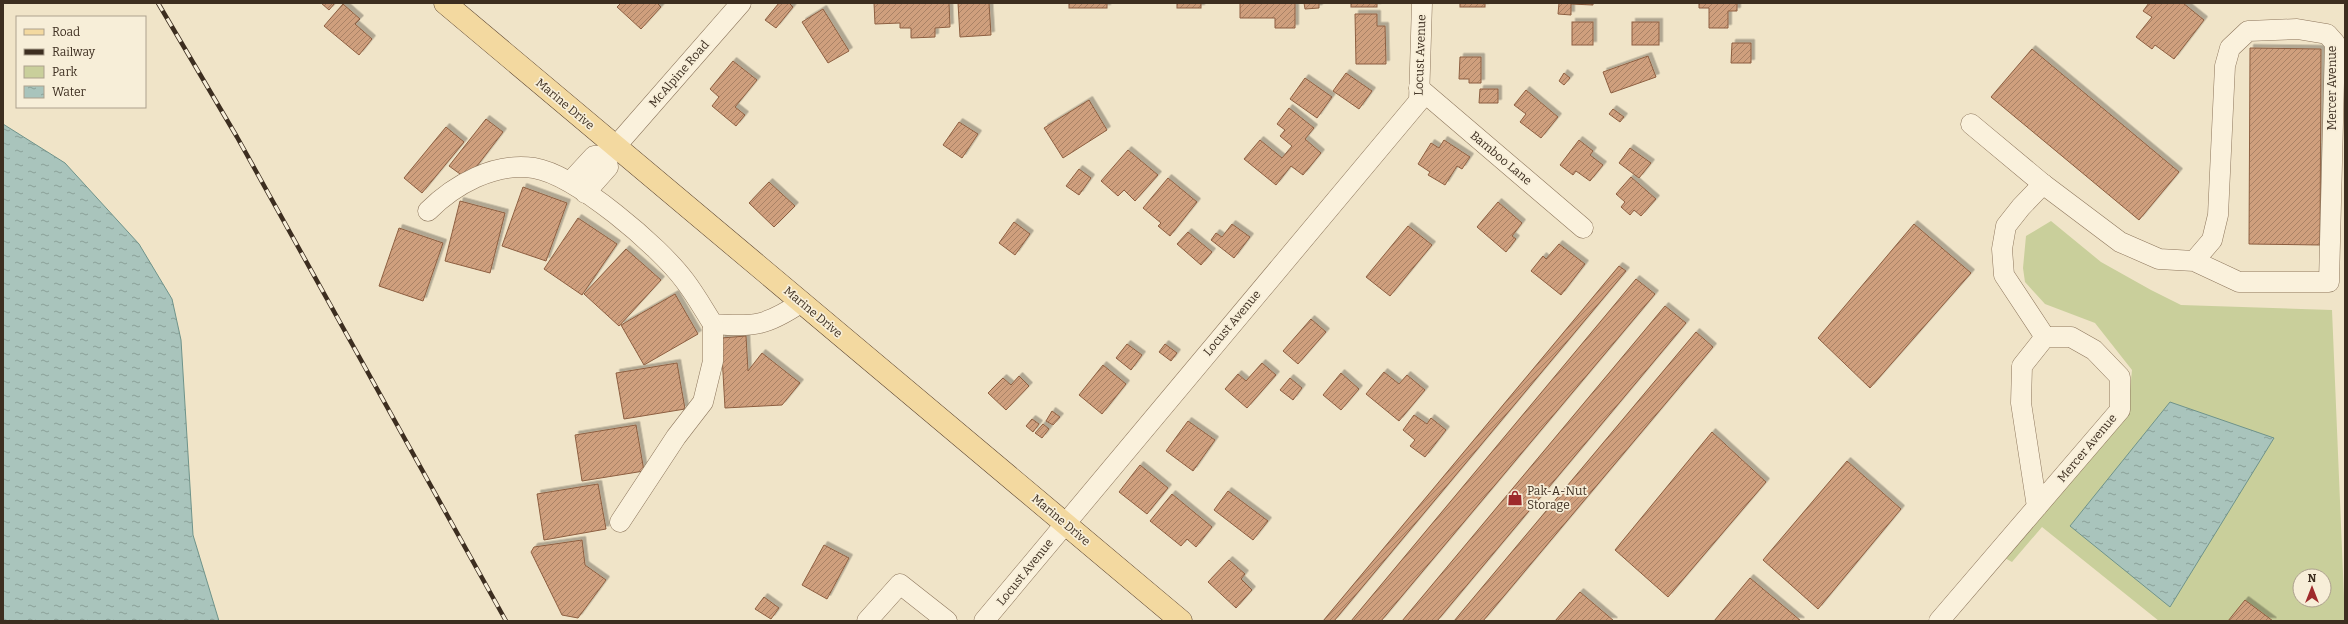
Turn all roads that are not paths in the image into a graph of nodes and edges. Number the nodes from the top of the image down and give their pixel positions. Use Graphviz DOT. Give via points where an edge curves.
graph roads {
  1 [pos="445,3"];
  2 [pos="741,3"];
  3 [pos="1422,3"];
  4 [pos="1419,88"];
  5 [pos="1971,124"];
  6 [pos="611,151"];
  7 [pos="2043,184"];
  8 [pos="578,188"];
  9 [pos="428,211"];
  10 [pos="1583,228"];
  11 [pos="2194,261"];
  12 [pos="802,302"];
  13 [pos="713,324"];
  14 [pos="2045,337"];
  15 [pos="2037,507"];
  16 [pos="620,522"];
  17 [pos="1064,523"];
  18 [pos="936,618"];
  19 [pos="867,621"];
  20 [pos="984,621"];
  21 [pos="1181,621"];
  22 [pos="1939,621"];
  1 -- 6 [label="main road, Marine Drive"];
  2 -- 6 [label="street, McAlpine Road"];
  3 -- 4 [label="street, Locust Avenue"];
  4 -- 10 [label="street, Bamboo Lane"];
  4 -- 17 [label="street, Locust Avenue" via="1419,101"];
  5 -- 7 [label="street, Mercer Avenue"];
  6 -- 8 [label="street" via="594,156"];
  6 -- 12 [label="main road, Marine Drive"];
  7 -- 11 [label="street, Mercer Avenue" via="2120,242 2158,259"];
  7 -- 14 [label="street" via="2006,226 2002,249 2004,275"];
  8 -- 9 [label="street" via="533,168 507,168 463,183 444,195"];
  8 -- 13 [label="street" via="626,222 664,256 685,281"];
  11 -- 11 [label="street, Mercer Avenue" via="2212,240 2218,215 2225,66 2230,48 2248,31 2297,29 2327,34 2335,43 2329,282 2239,282"];
  12 -- 13 [label="street" via="771,321 738,326"];
  12 -- 17 [label="main road, Marine Drive"];
  13 -- 16 [label="street" via="713,361 703,402 676,437"];
  14 -- 15 [label="street" via="2022,366 2021,403"];
  14 -- 15 [label="street, Mercer Avenue" via="2071,337 2094,350 2120,377 2120,410"];
  15 -- 22 [label="street, Mercer Avenue"];
  17 -- 20 [label="street, Locust Avenue"];
  17 -- 21 [label="main road, Marine Drive"];
  18 -- 19 [label="street" via="900,584"];
}
